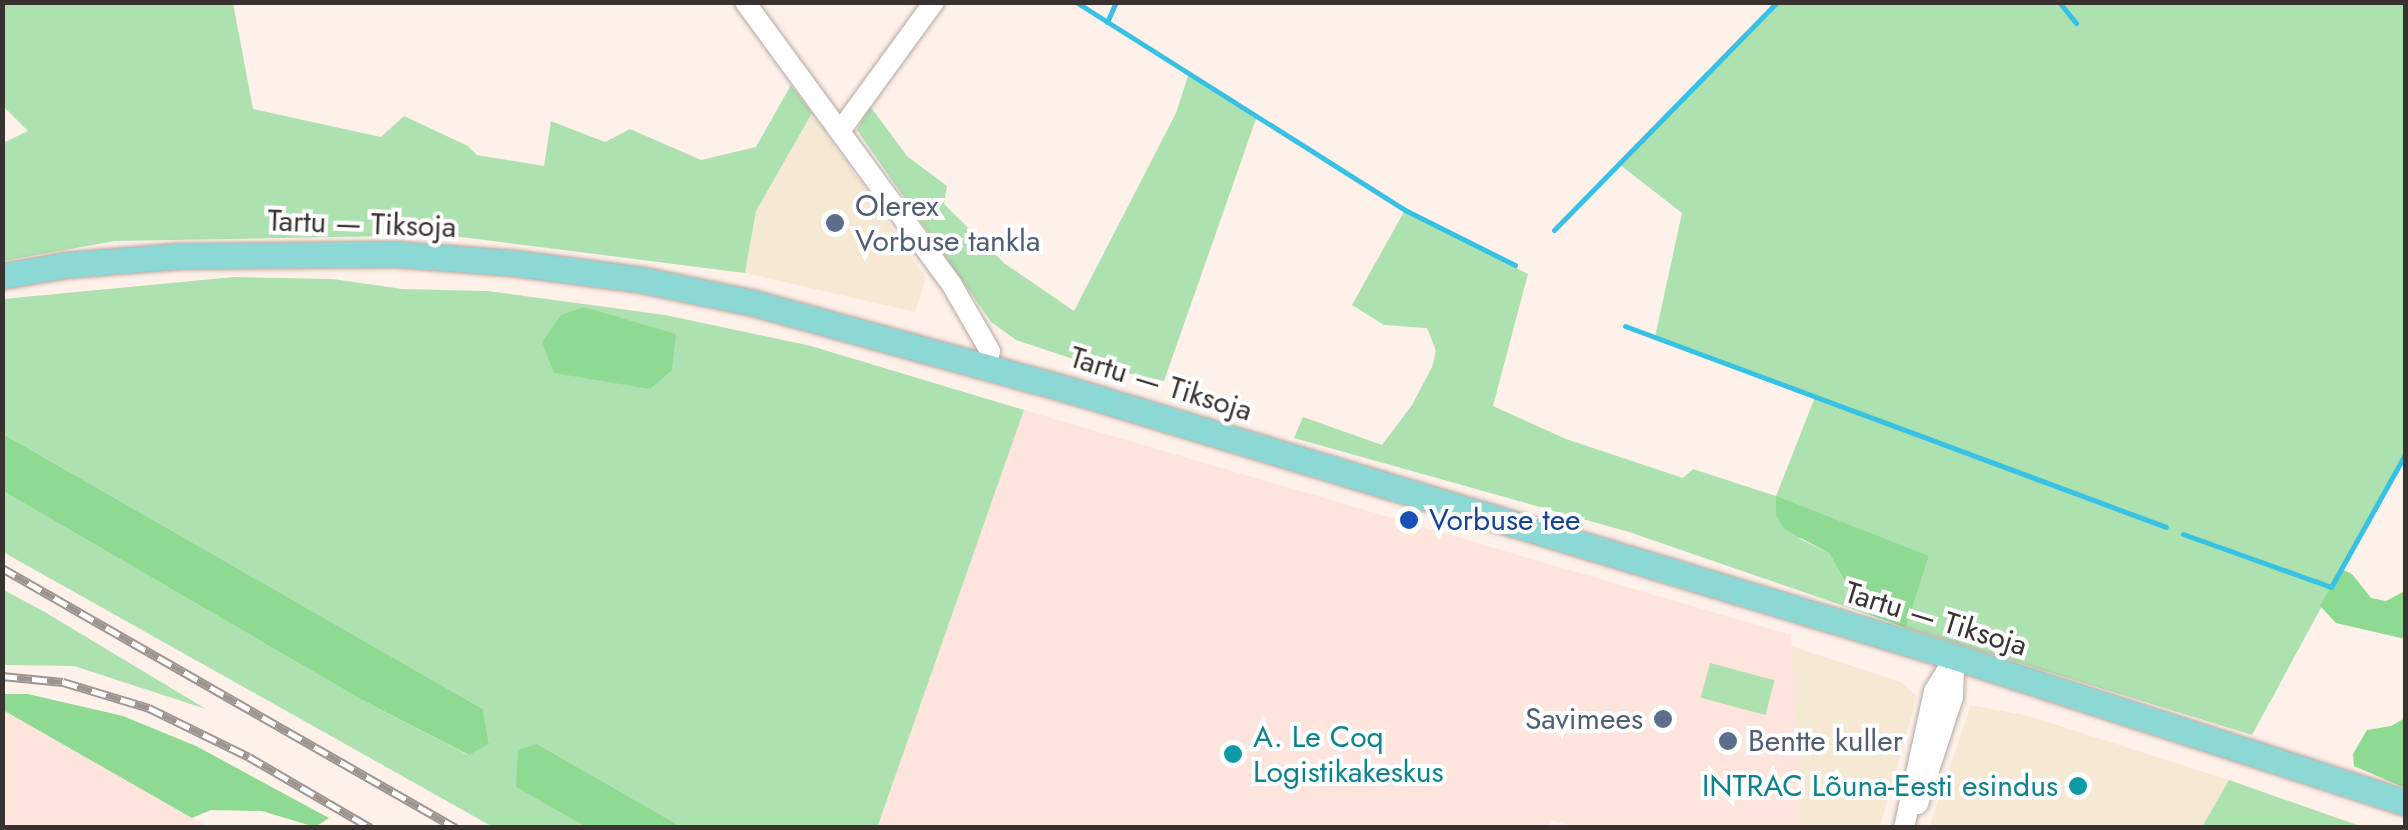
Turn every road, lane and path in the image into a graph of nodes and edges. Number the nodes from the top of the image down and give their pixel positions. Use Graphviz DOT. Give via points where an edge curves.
graph roads {
  1 [pos="745,2"];
  2 [pos="934,2"];
  3 [pos="840,131"];
  4 [pos="2,276"];
  5 [pos="987,366"];
  6 [pos="1955,657"];
  7 [pos="2406,803"];
  8 [pos="1904,828"];
  1 -- 3 [label="street"];
  2 -- 3 [label="street"];
  3 -- 5 [label="street" via="952,286 990,351"];
  4 -- 5 [label="main road, Tartu — Tiksoja" via="278,252 514,263 754,303"];
  5 -- 6 [label="main road, Tartu — Tiksoja"];
  6 -- 7 [label="main road, Tartu — Tiksoja"];
  6 -- 8 [label="street" via="1953,697 1918,805"];
}
